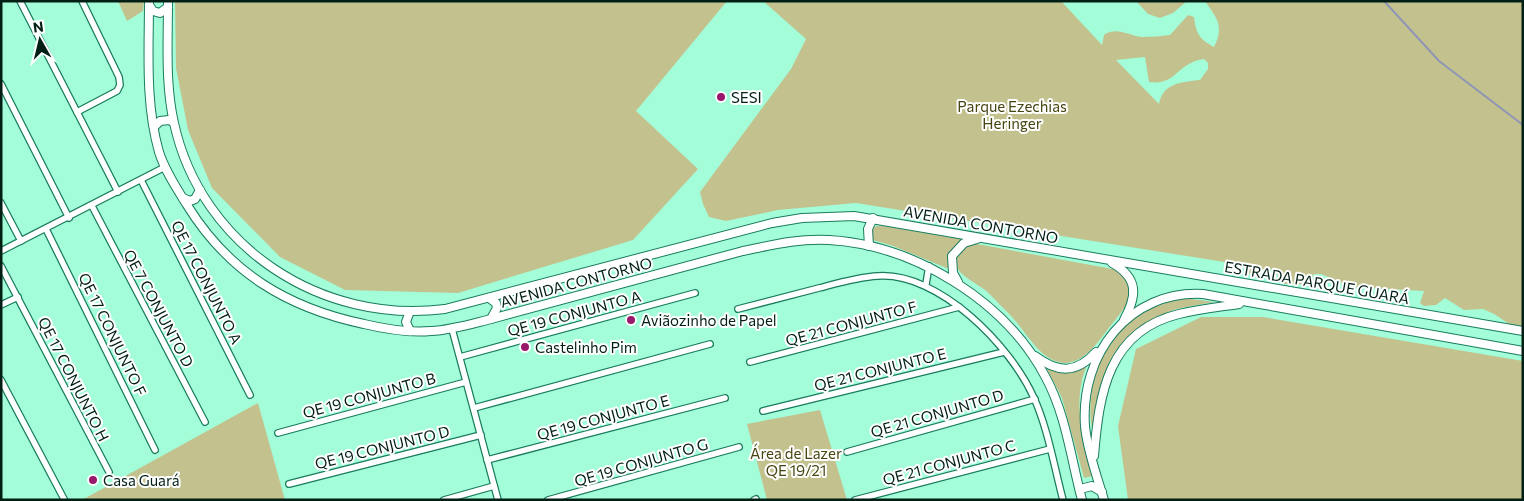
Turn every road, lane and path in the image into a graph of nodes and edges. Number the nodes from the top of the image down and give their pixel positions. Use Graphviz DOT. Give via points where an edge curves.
graph roads {
  1 [pos="20,1"];
  2 [pos="82,1"];
  3 [pos="149,3"];
  4 [pos="168,4"];
  5 [pos="1,84"];
  6 [pos="77,112"];
  7 [pos="173,122"];
  8 [pos="154,127"];
  9 [pos="165,167"];
  10 [pos="141,180"];
  11 [pos="200,190"];
  12 [pos="118,192"];
  13 [pos="183,198"];
  14 [pos="1,203"];
  15 [pos="92,206"];
  16 [pos="69,218"];
  17 [pos="873,218"];
  18 [pos="46,229"];
  19 [pos="978,239"];
  20 [pos="21,241"];
  21 [pos="869,246"];
  22 [pos="1,251"];
  23 [pos="1106,260"];
  24 [pos="1,266"];
  25 [pos="929,266"];
  26 [pos="926,284"];
  27 [pos="960,285"];
  28 [pos="695,293"];
  29 [pos="18,297"];
  30 [pos="489,298"];
  31 [pos="1244,303"];
  32 [pos="1,305"];
  33 [pos="959,307"];
  34 [pos="738,309"];
  35 [pos="410,311"];
  36 [pos="491,319"];
  37 [pos="1123,322"];
  38 [pos="452,329"];
  39 [pos="410,331"];
  40 [pos="1523,331"];
  41 [pos="710,344"];
  42 [pos="1103,344"];
  43 [pos="1523,351"];
  44 [pos="1004,352"];
  45 [pos="1031,353"];
  46 [pos="460,357"];
  47 [pos="750,362"];
  48 [pos="1,380"];
  49 [pos="466,382"];
  50 [pos="250,395"];
  51 [pos="725,398"];
  52 [pos="1035,399"];
  53 [pos="474,408"];
  54 [pos="763,411"];
  55 [pos="205,422"];
  56 [pos="278,433"];
  57 [pos="481,435"];
  58 [pos="739,447"];
  59 [pos="1050,449"];
  60 [pos="155,450"];
  61 [pos="847,452"];
  62 [pos="487,460"];
  63 [pos="1094,463"];
  64 [pos="109,472"];
  65 [pos="289,484"];
  66 [pos="494,486"];
  67 [pos="1080,489"];
  68 [pos="1103,496"];
  69 [pos="64,499"];
  70 [pos="444,500"];
  71 [pos="498,500"];
  72 [pos="548,500"];
  73 [pos="855,500"];
  74 [pos="1064,500"];
  75 [pos="1082,500"];
  1 -- 6 [label="street"];
  2 -- 6 [label="street" via="120,85 117,91"];
  3 -- 4 [label="main road" via="153,11 160,13"];
  3 -- 8 [label="main road, AVENIDA CONTORNO" via="149,76"];
  4 -- 7 [label="main road, AVENIDA CONTORNO" via="168,70"];
  5 -- 16 [label="street"];
  6 -- 12 [label="street"];
  7 -- 8 [label="main road" via="160,121"];
  7 -- 11 [label="main road, AVENIDA CONTORNO"];
  8 -- 9 [label="main road, AVENIDA CONTORNO"];
  9 -- 10 [label="street"];
  9 -- 13 [label="main road, AVENIDA CONTORNO"];
  10 -- 12 [label="street"];
  10 -- 50 [label="street, QE 17 CONJUNTO A"];
  11 -- 13 [label="main road" via="195,199"];
  11 -- 35 [label="main road, AVENIDA CONTORNO" via="240,242 300,285 350,304"];
  12 -- 15 [label="street"];
  13 -- 39 [label="main road, AVENIDA CONTORNO" via="223,251 272,292 342,320"];
  14 -- 20 [label="street"];
  15 -- 16 [label="street"];
  15 -- 55 [label="street, QE 7 CONJUNTO D"];
  16 -- 18 [label="street"];
  17 -- 19 [label="main road, AVENIDA CONTORNO"];
  17 -- 21 [label="main road" via="868,229"];
  17 -- 30 [label="main road, AVENIDA CONTORNO" via="828,216 772,223"];
  18 -- 20 [label="street"];
  18 -- 60 [label="street, QE 17 CONJUNTO F"];
  19 -- 23 [label="main road, AVENIDA CONTORNO"];
  19 -- 27 [label="main road" via="964,243 952,256 953,273"];
  20 -- 22 [label="street"];
  21 -- 25 [label="main road, AVENIDA CONTORNO"];
  21 -- 36 [label="main road, AVENIDA CONTORNO" via="831,240 780,243"];
  23 -- 37 [label="main road" via="1120,267 1133,286 1134,297"];
  23 -- 40 [label="main road, ESTRADA PARQUE GUARÁ"];
  24 -- 29 [label="street, QE 17 CONJUNTO H"];
  25 -- 26 [label="street"];
  25 -- 27 [label="main road, AVENIDA CONTORNO"];
  26 -- 33 [label="street, QE 21 CONJUNTO F"];
  26 -- 34 [label="street, QE 21 CONJUNTO F" via="898,276 864,277"];
  27 -- 45 [label="main road, AVENIDA CONTORNO" via="1007,324"];
  28 -- 46 [label="street, QE 19 CONJUNTO A"];
  29 -- 32 [label="street"];
  29 -- 64 [label="street, QE 17 CONJUNTO H"];
  30 -- 35 [label="main road, AVENIDA CONTORNO" via="445,309"];
  30 -- 36 [label="main road" via="497,308"];
  31 -- 37 [label="main road" via="1188,293 1145,306"];
  31 -- 43 [label="main road"];
  31 -- 63 [label="main road" via="1178,314 1154,324 1123,348 1105,381 1098,414"];
  33 -- 44 [label="street, QE 21 CONJUNTO F"];
  33 -- 47 [label="street, QE 21 CONJUNTO F"];
  35 -- 39 [label="main road" via="406,322"];
  36 -- 38 [label="main road, AVENIDA CONTORNO"];
  37 -- 42 [label="main road"];
  38 -- 39 [label="main road, AVENIDA CONTORNO"];
  38 -- 46 [label="street"];
  41 -- 53 [label="street"];
  42 -- 45 [label="main road" via="1079,366 1067,369 1050,367"];
  42 -- 63 [label="main road" via="1091,374 1086,404 1085,426"];
  44 -- 52 [label="street, QE 21 CONJUNTO F"];
  44 -- 54 [label="street, QE 21 CONJUNTO E"];
  45 -- 67 [label="main road, AVENIDA CONTORNO" via="1055,397"];
  46 -- 49 [label="street"];
  48 -- 69 [label="street"];
  49 -- 53 [label="street"];
  49 -- 56 [label="street, QE 19 CONJUNTO B"];
  51 -- 62 [label="street, QE 19 CONJUNTO E"];
  52 -- 59 [label="street, QE 21 CONJUNTO F"];
  52 -- 61 [label="street, QE 21 CONJUNTO D"];
  53 -- 57 [label="street"];
  57 -- 62 [label="street"];
  57 -- 65 [label="street, QE 19 CONJUNTO D"];
  58 -- 72 [label="street, QE 19 CONJUNTO G"];
  59 -- 73 [label="street, QE 21 CONJUNTO C"];
  59 -- 74 [label="street, QE 21 CONJUNTO F"];
  62 -- 66 [label="street"];
  63 -- 68 [label="main road"];
  66 -- 70 [label="street"];
  66 -- 71 [label="street"];
  67 -- 68 [label="main road" via="1092,486"];
  67 -- 75 [label="main road, AVENIDA CONTORNO"];
}
